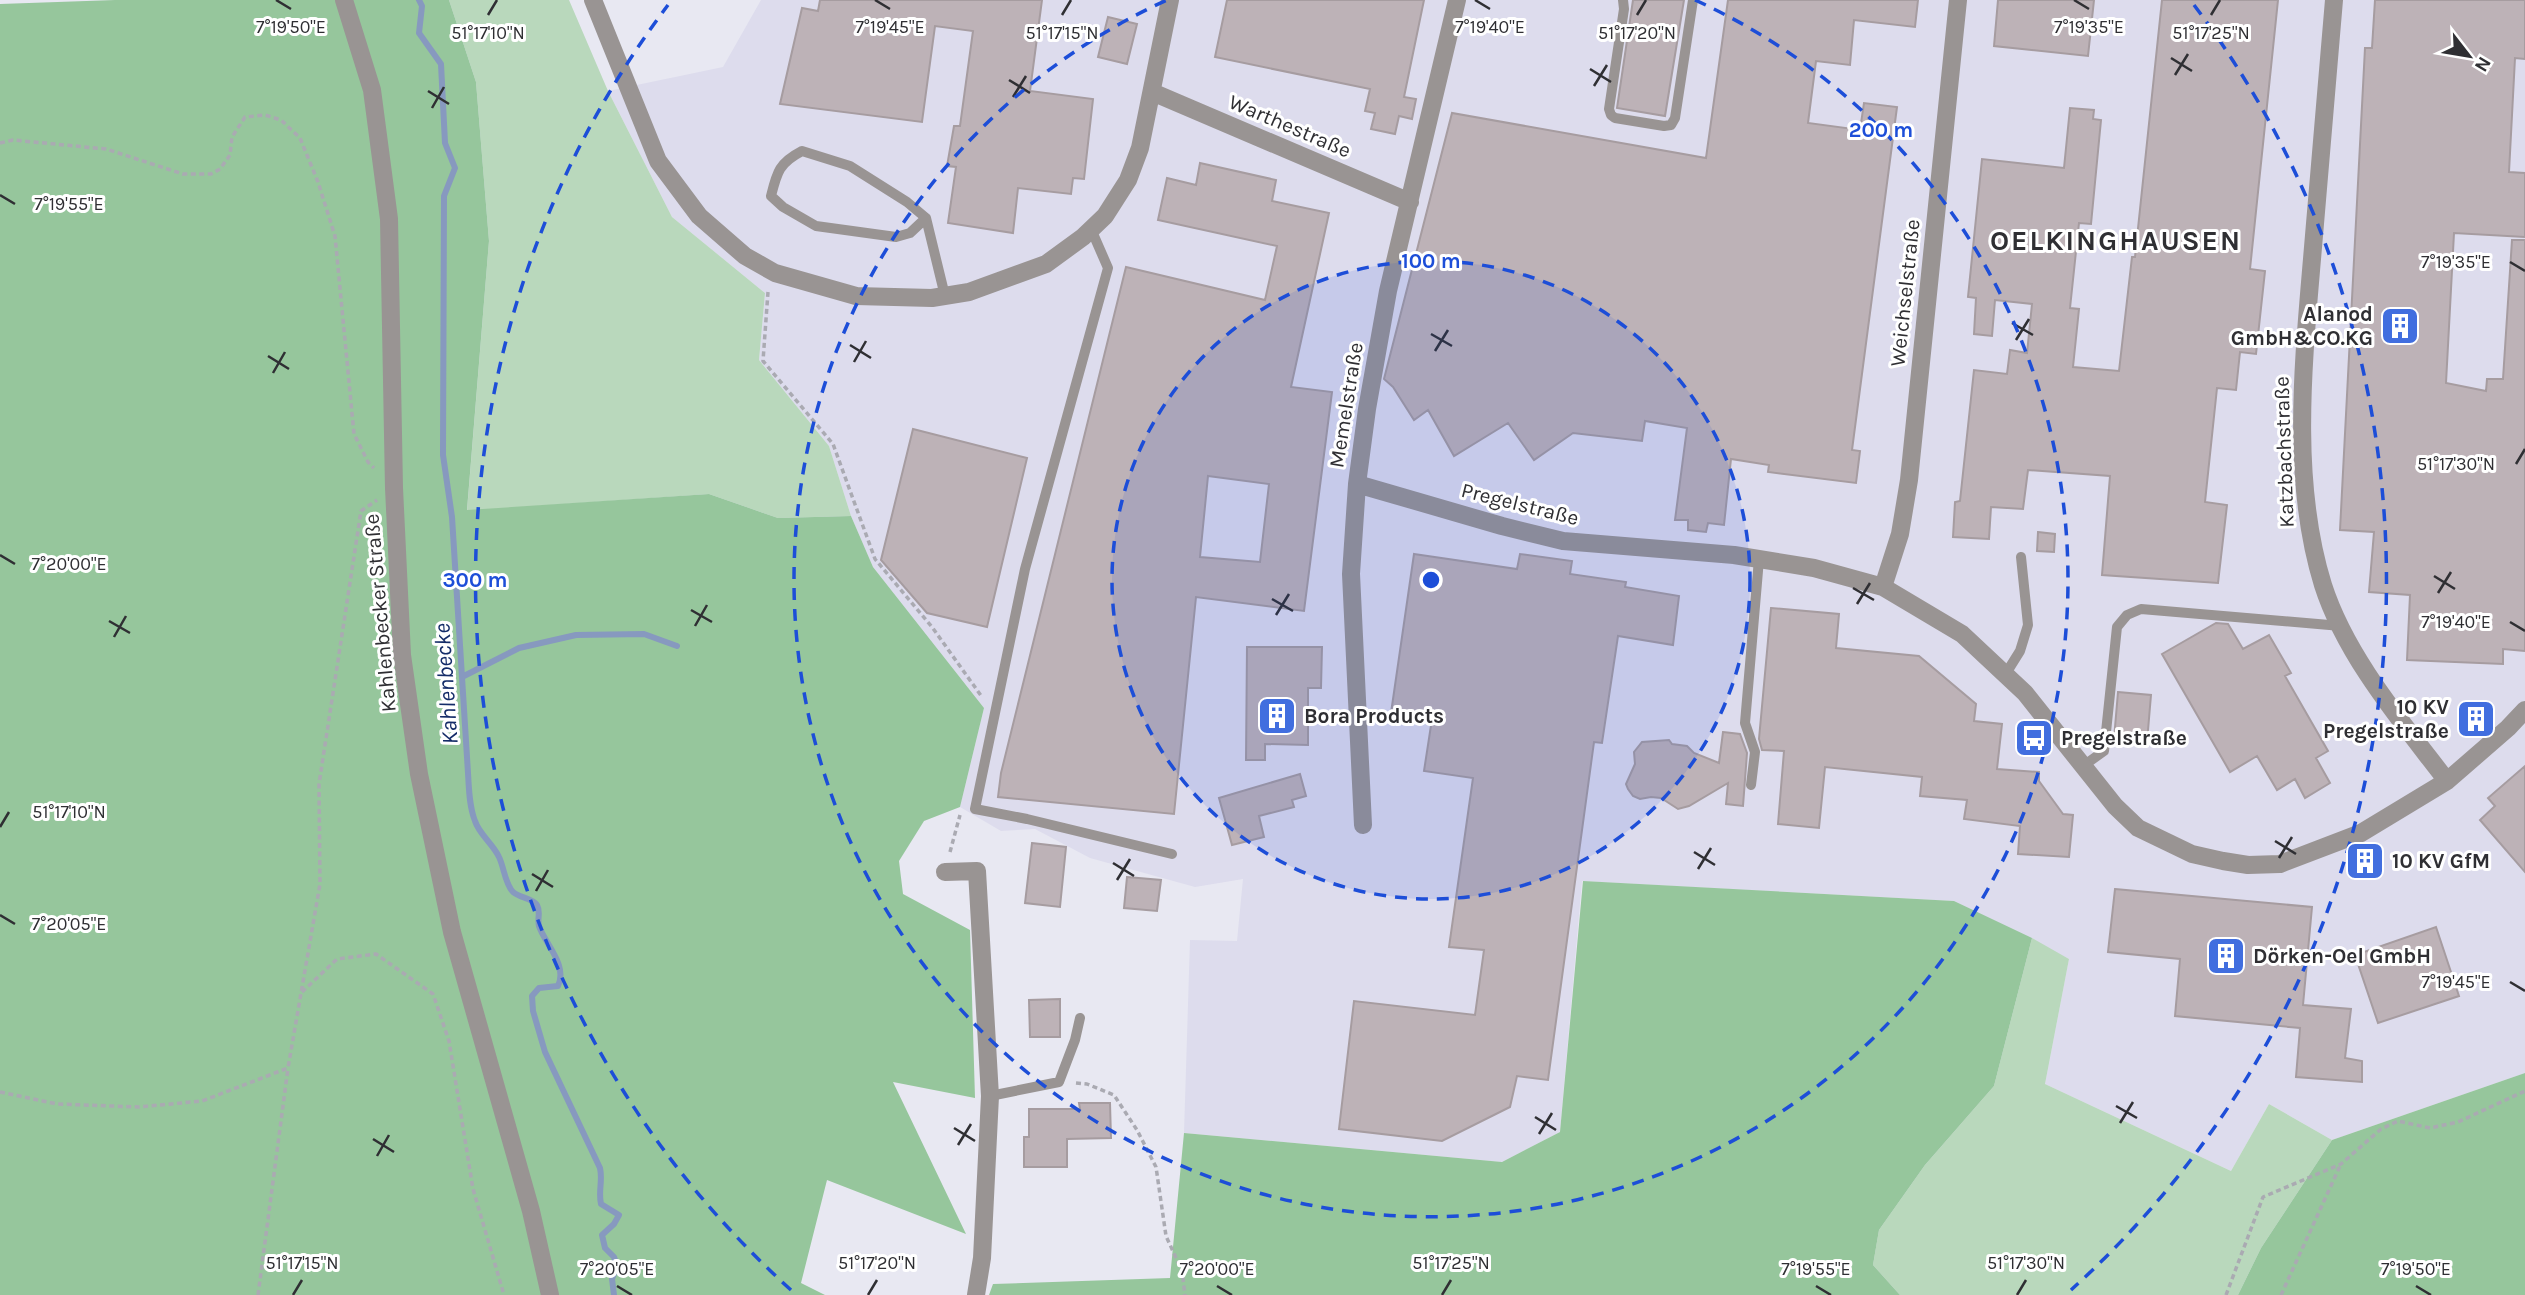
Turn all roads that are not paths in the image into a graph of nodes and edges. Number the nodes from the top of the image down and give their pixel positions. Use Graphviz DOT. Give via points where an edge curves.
graph roads {
  1 [pos="344,0"];
  2 [pos="593,0"];
  3 [pos="1170,0"];
  4 [pos="1457,0"];
  5 [pos="1623,0"];
  6 [pos="1693,0"];
  7 [pos="1958,0"];
  8 [pos="2334,0"];
  9 [pos="1152,92"];
  10 [pos="1410,202"];
  11 [pos="926,218"];
  12 [pos="1091,229"];
  13 [pos="945,296"];
  14 [pos="1357,484"];
  15 [pos="2021,557"];
  16 [pos="1759,559"];
  17 [pos="1883,587"];
  18 [pos="2341,626"];
  19 [pos="2006,674"];
  20 [pos="2525,710"];
  21 [pos="2083,766"];
  22 [pos="2447,781"];
  23 [pos="1751,785"];
  24 [pos="1363,825"];
  25 [pos="1172,853"];
  26 [pos="945,872"];
  27 [pos="1080,1018"];
  28 [pos="990,1096"];
  29 [pos="550,1295"];
  30 [pos="976,1295"];
  1 -- 29 [label="street, Kahlenbecker Straße" via="372,90 389,219 402,655 419,774 452,932 531,1211"];
  2 -- 13 [label="street" via="658,161 699,216 746,256 775,273 856,296"];
  3 -- 9 [label="street"];
  4 -- 10 [label="street, Memelstraße"];
  5 -- 6 [label="lane" via="1609,109 1615,118 1664,126 1675,118"];
  7 -- 17 [label="street, Weichselstraße" via="1909,480 1900,534"];
  8 -- 18 [label="street, Katzbachstraße" via="2303,368 2309,531 2324,587"];
  9 -- 10 [label="street, Warthestraße"];
  9 -- 12 [label="street" via="1128,180"];
  10 -- 14 [label="street, Memelstraße" via="1388,291"];
  11 -- 11 [label="lane" via="850,166 802,151 787,159 771,196 816,226 896,237 910,233"];
  11 -- 13 [label="lane"];
  12 -- 13 [label="street" via="1046,264"];
  12 -- 25 [label="lane" via="1108,268 1024,569 975,809"];
  14 -- 16 [label="street, Pregelstraße" via="1563,541"];
  14 -- 24 [label="street, Memelstraße" via="1351,574"];
  15 -- 19 [label="lane" via="2028,625"];
  16 -- 17 [label="street, Pregelstraße"];
  16 -- 23 [label="lane" via="1745,723 1755,752"];
  17 -- 19 [label="street, Pregelstraße" via="1962,634"];
  18 -- 21 [label="lane" via="2141,609 2127,615 2117,627 2104,751"];
  18 -- 22 [label="street, Katzbachstraße" via="2376,690"];
  19 -- 21 [label="street, Pregelstraße"];
  20 -- 22 [label="street, Pregelstraße"];
  21 -- 22 [label="street, Pregelstraße" via="2138,828 2192,854 2248,865 2280,864 2361,833"];
  26 -- 28 [label="street" via="977,871"];
  27 -- 28 [label="lane" via="1059,1082"];
  28 -- 30 [label="street"];
}
